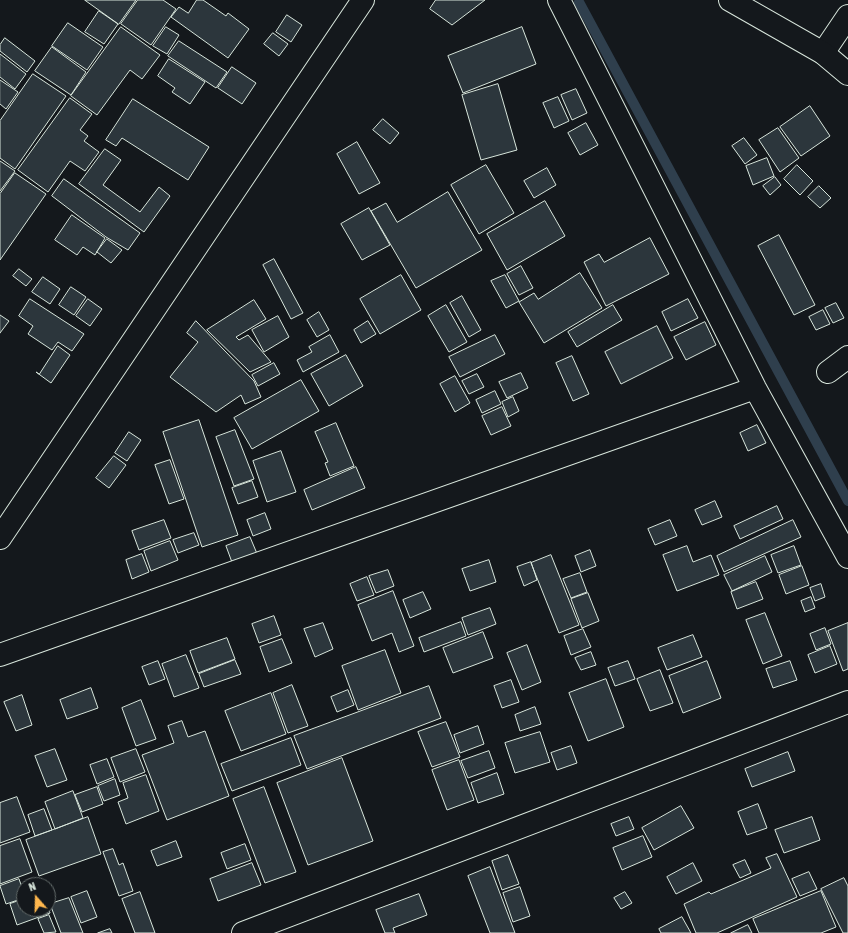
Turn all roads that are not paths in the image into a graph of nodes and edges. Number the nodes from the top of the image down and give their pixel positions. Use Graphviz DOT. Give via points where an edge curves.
graph roads {
  1 [pos="363,0"];
  2 [pos="559,0"];
  3 [pos="730,0"];
  4 [pos="848,16"];
  5 [pos="823,53"];
  6 [pos="848,74"];
  7 [pos="848,357"];
  8 [pos="828,372"];
  9 [pos="754,388"];
  10 [pos="0,538"];
  11 [pos="848,557"];
  12 [pos="0,655"];
  13 [pos="848,702"];
  14 [pos="243,933"];
  1 -- 10 [label="street"];
  2 -- 9 [label="street"];
  3 -- 5 [label="street"];
  4 -- 5 [label="street"];
  5 -- 6 [label="street"];
  7 -- 8 [label="street"];
  9 -- 11 [label="street"];
  9 -- 12 [label="street"];
  13 -- 14 [label="street"];
}
